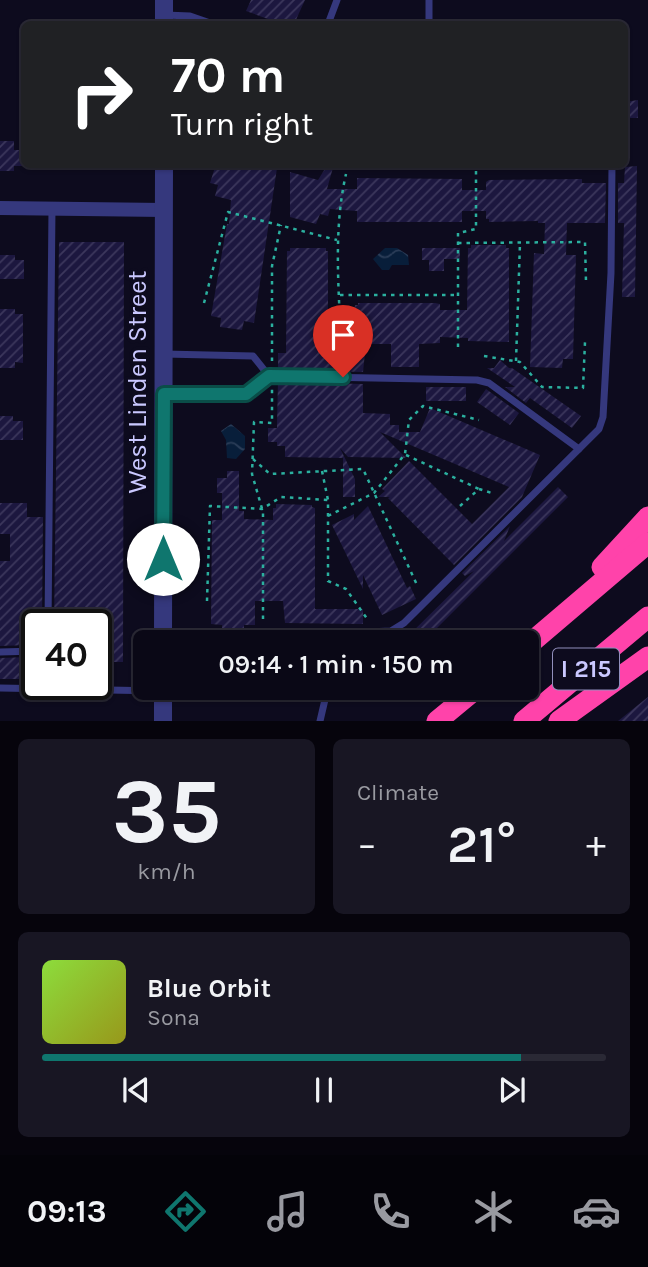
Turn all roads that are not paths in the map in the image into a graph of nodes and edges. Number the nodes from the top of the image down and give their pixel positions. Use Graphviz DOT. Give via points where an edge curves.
graph roads {
  1 [pos="337,0"];
  2 [pos="429,0"];
  3 [pos="164,13"];
  4 [pos="206,21"];
  5 [pos="329,21"];
  6 [pos="429,21"];
  7 [pos="164,168"];
  8 [pos="612,168"];
  9 [pos="52,207"];
  10 [pos="0,208"];
  11 [pos="164,210"];
  12 [pos="164,354"];
  13 [pos="271,377"];
  14 [pos="164,394"];
  15 [pos="579,449"];
  16 [pos="648,517"];
  17 [pos="648,543"];
  18 [pos="48,609"];
  19 [pos="648,617"];
  20 [pos="163,630"];
  21 [pos="393,630"];
  22 [pos="539,634"];
  23 [pos="539,635"];
  24 [pos="21,651"];
  25 [pos="0,652"];
  26 [pos="648,657"];
  27 [pos="0,688"];
  28 [pos="133,689"];
  29 [pos="163,700"];
  30 [pos="325,700"];
  31 [pos="462,700"];
  32 [pos="163,721"];
  33 [pos="320,721"];
  34 [pos="437,721"];
  35 [pos="524,721"];
  36 [pos="559,721"];
  1 -- 5 [label="lane"];
  2 -- 6 [label="lane"];
  3 -- 4 [label="lane"];
  7 -- 11 [label="street, West Linden Street"];
  8 -- 15 [label="lane" via="603,417 599,429"];
  9 -- 10 [label="street"];
  9 -- 11 [label="street"];
  9 -- 18 [label="lane"];
  11 -- 12 [label="street, West Linden Street"];
  12 -- 13 [label="lane" via="253,356"];
  12 -- 14 [label="street, West Linden Street"];
  13 -- 14 [label="lane" via="246,394"];
  13 -- 15 [label="lane" via="477,380 489,383"];
  14 -- 20 [label="street, West Linden Street"];
  15 -- 21 [label="lane"];
  16 -- 22 [label="highway"];
  17 -- 23 [label="highway, I 215"];
  19 -- 35 [label="highway, I 215"];
  24 -- 25 [label="lane"];
  26 -- 36 [label="highway"];
  27 -- 28 [label="lane"];
  29 -- 32 [label="street"];
  30 -- 33 [label="lane"];
  31 -- 34 [label="highway"];
}
